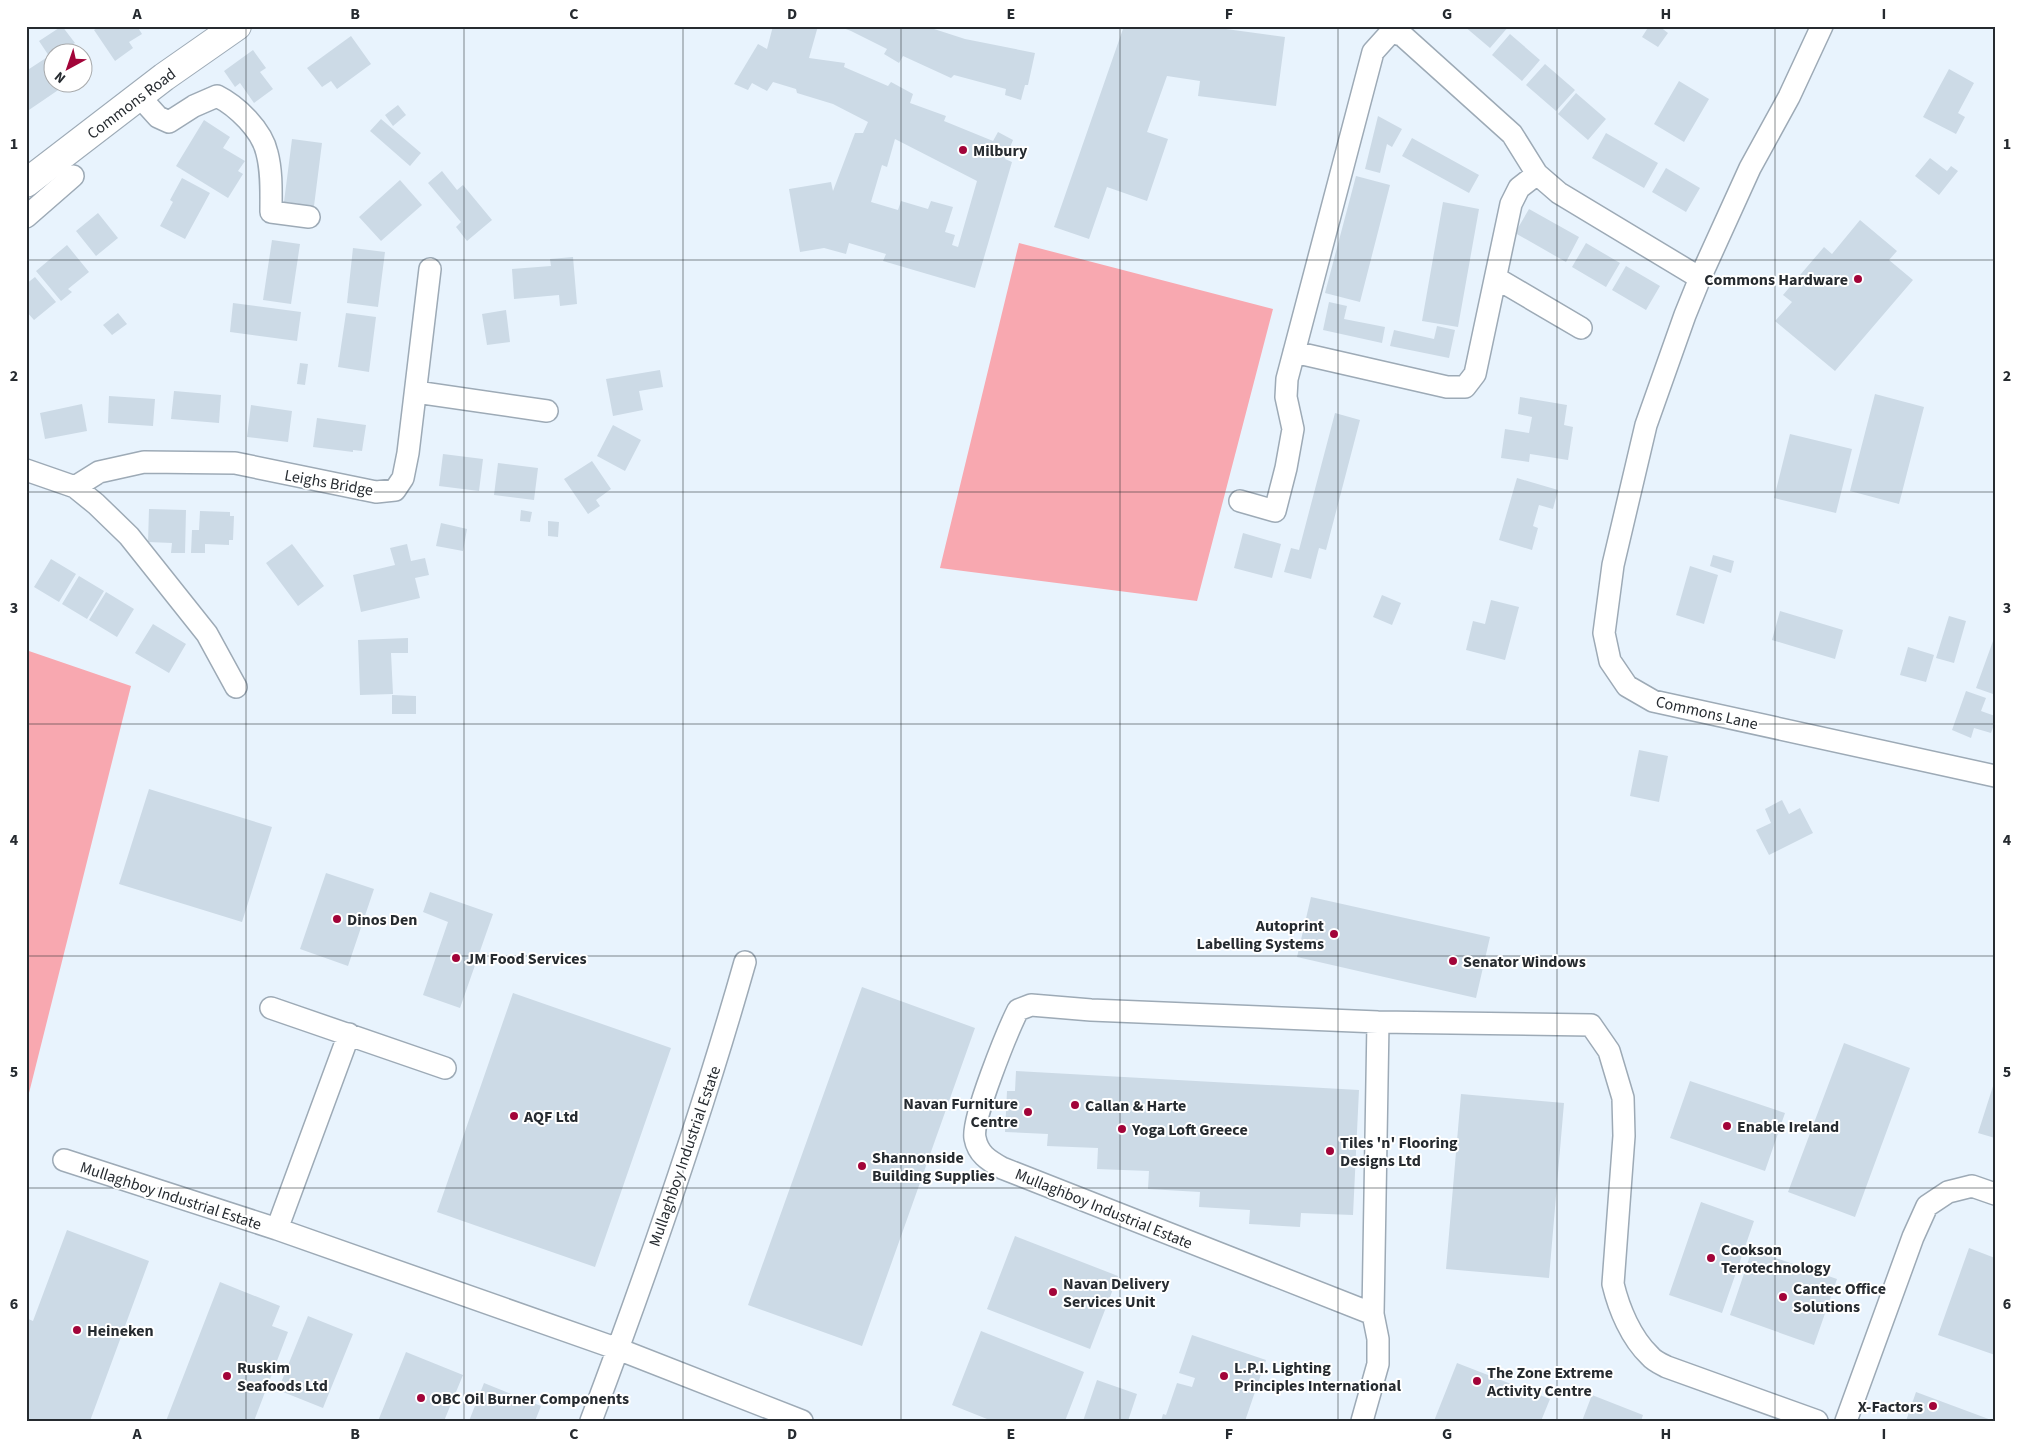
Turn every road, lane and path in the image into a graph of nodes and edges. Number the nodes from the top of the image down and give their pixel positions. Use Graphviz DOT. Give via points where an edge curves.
graph roads {
  1 [pos="237,26"];
  2 [pos="1391,29"];
  3 [pos="1813,29"];
  4 [pos="139,96"];
  5 [pos="1537,174"];
  6 [pos="73,176"];
  7 [pos="26,183"];
  8 [pos="26,217"];
  9 [pos="310,217"];
  10 [pos="430,269"];
  11 [pos="1496,278"];
  12 [pos="1700,278"];
  13 [pos="1580,328"];
  14 [pos="1294,352"];
  15 [pos="416,392"];
  16 [pos="547,411"];
  17 [pos="26,470"];
  18 [pos="75,487"];
  19 [pos="1240,501"];
  20 [pos="236,687"];
  21 [pos="1995,776"];
  22 [pos="745,962"];
  23 [pos="271,1008"];
  24 [pos="1378,1022"];
  25 [pos="349,1034"];
  26 [pos="444,1068"];
  27 [pos="64,1160"];
  28 [pos="1995,1194"];
  29 [pos="277,1229"];
  30 [pos="1373,1314"];
  31 [pos="618,1349"];
  32 [pos="591,1421"];
  33 [pos="802,1421"];
  34 [pos="1362,1421"];
  35 [pos="1817,1421"];
  36 [pos="1846,1421"];
  1 -- 4 [label="street, Commons Road"];
  2 -- 5 [label="street" via="1512,134"];
  2 -- 14 [label="street" via="1373,52"];
  3 -- 12 [label="street, Commons Lane" via="1788,97 1750,168"];
  4 -- 7 [label="street, Commons Road"];
  4 -- 9 [label="street" via="158,117 168,122 217,96 232,104 252,125 267,151 271,212"];
  5 -- 11 [label="street" via="1519,188 1511,204"];
  5 -- 12 [label="street" via="1558,193"];
  6 -- 8 [label="street"];
  10 -- 15 [label="street, Leighs Bridge"];
  11 -- 13 [label="street"];
  11 -- 14 [label="street" via="1475,374 1465,387 1447,387"];
  12 -- 21 [label="street, Commons Lane" via="1646,425 1614,565 1604,633 1610,661 1627,686 1652,701"];
  14 -- 19 [label="street" via="1286,397 1293,429 1275,511"];
  15 -- 16 [label="street"];
  15 -- 18 [label="street, Leighs Bridge" via="403,478 395,490 376,492 235,463 144,462 98,472"];
  17 -- 18 [label="street"];
  18 -- 20 [label="street" via="129,536 207,634"];
  22 -- 31 [label="street, Mullaghboy Industrial Estate" via="717,1060"];
  23 -- 25 [label="street"];
  24 -- 30 [label="street"];
  24 -- 30 [label="street, Mullaghboy Industrial Estate" via="1031,1005 1018,1010 1008,1030 974,1136 980,1152 1002,1168"];
  24 -- 35 [label="street, Mullaghboy Industrial Estate" via="1590,1025 1609,1051 1623,1098 1624,1136 1613,1284 1617,1302 1633,1333 1650,1357 1666,1367"];
  25 -- 26 [label="street"];
  25 -- 29 [label="street, Mullaghboy Industrial Estate"];
  27 -- 29 [label="street, Mullaghboy Industrial Estate"];
  28 -- 36 [label="street" via="1972,1186 1948,1192 1927,1206 1913,1236"];
  29 -- 31 [label="street, Mullaghboy Industrial Estate"];
  30 -- 34 [label="street" via="1378,1364"];
  31 -- 32 [label="street, Mullaghboy Industrial Estate"];
  31 -- 33 [label="street, Mullaghboy Industrial Estate"];
}
